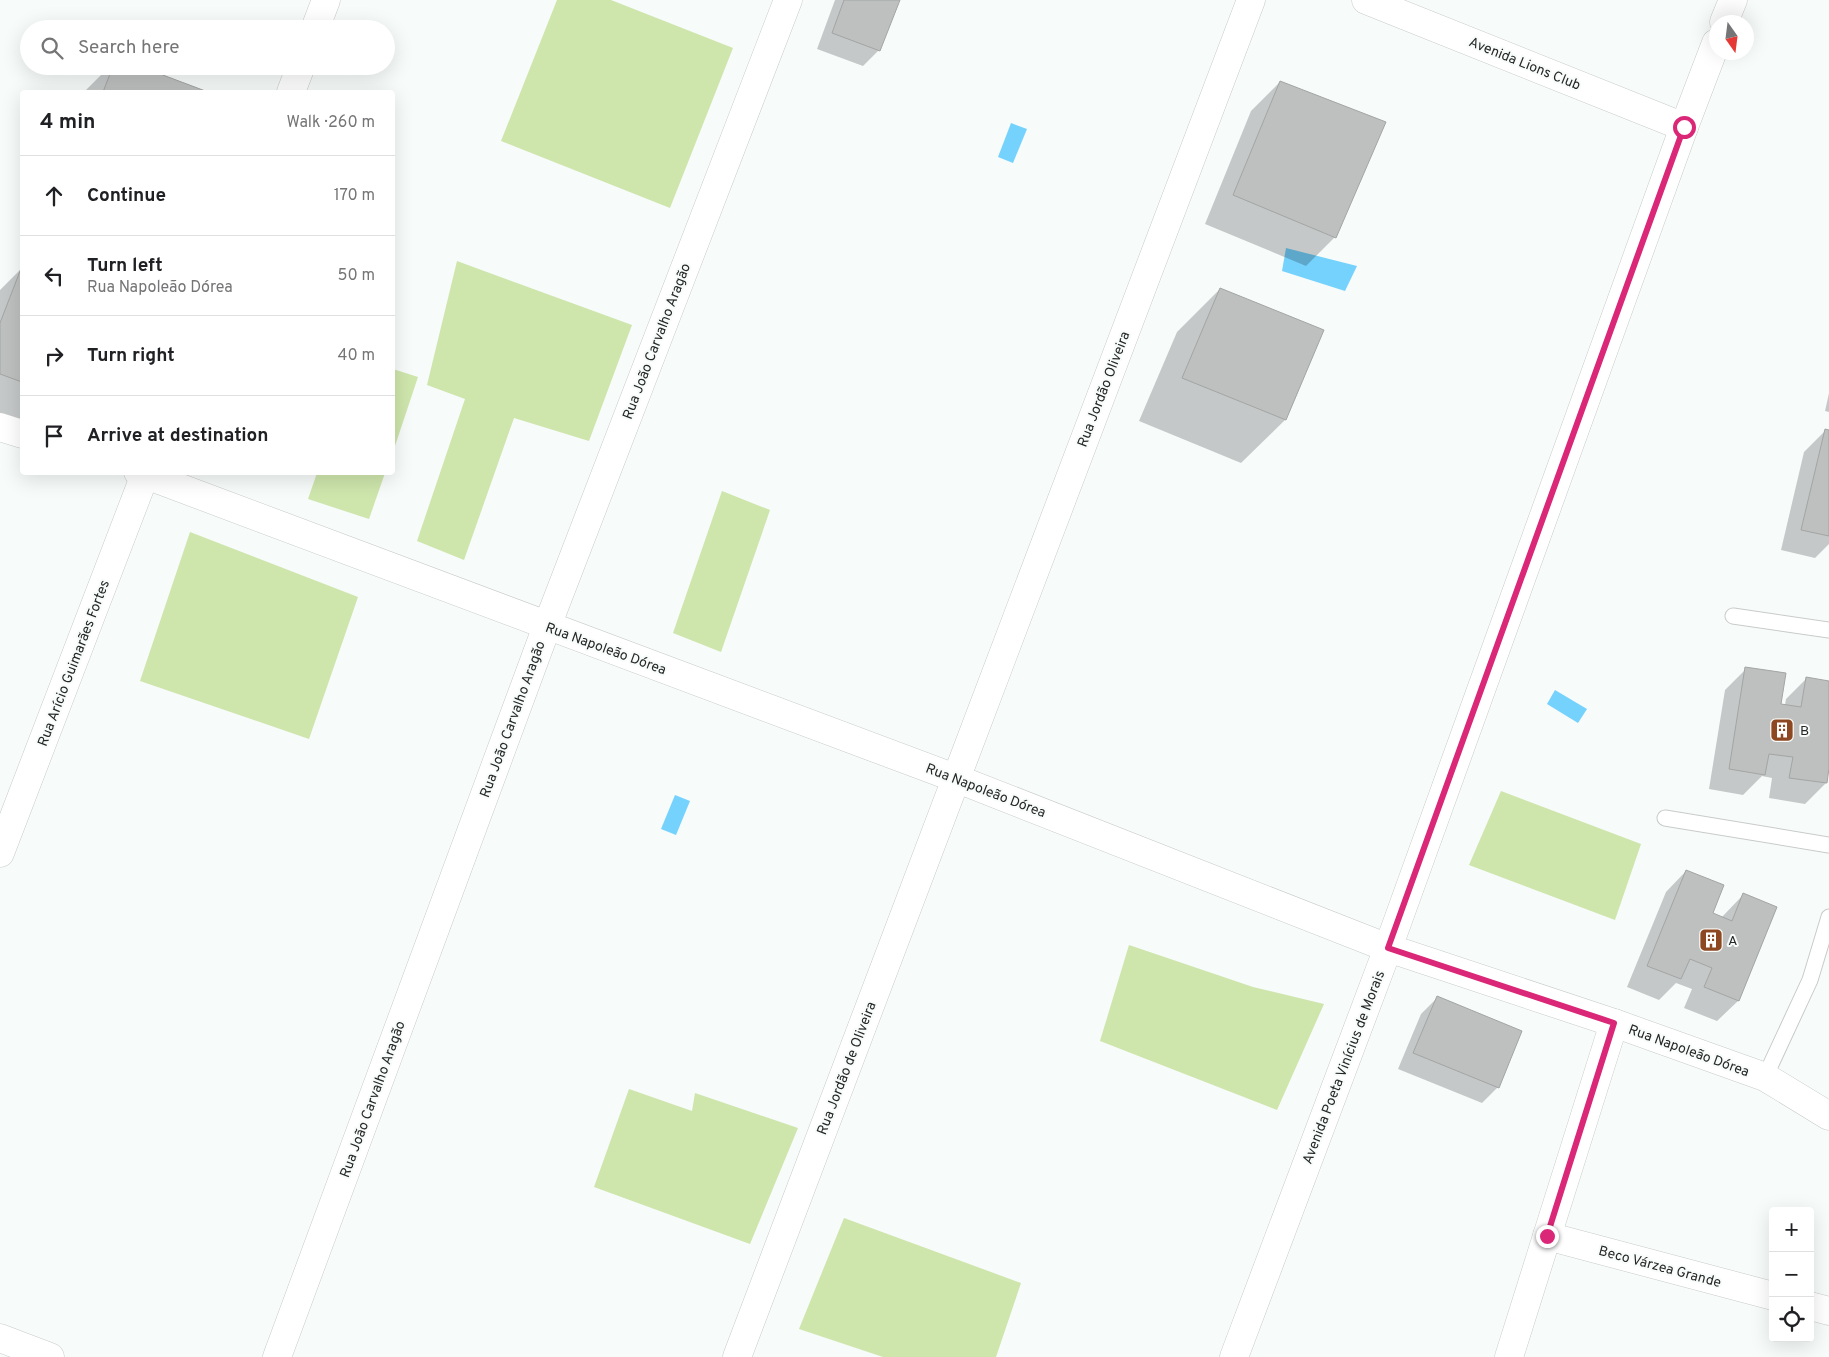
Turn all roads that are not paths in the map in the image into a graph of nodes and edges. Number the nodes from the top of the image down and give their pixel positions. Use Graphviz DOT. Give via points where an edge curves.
graph roads {
  1 [pos="326,0"];
  2 [pos="788,0"];
  3 [pos="1252,0"];
  4 [pos="1366,0"];
  5 [pos="1733,0"];
  6 [pos="1727,15"];
  7 [pos="318,20"];
  8 [pos="1710,60"];
  9 [pos="298,75"];
  10 [pos="292,90"];
  11 [pos="1684,127"];
  12 [pos="0,427"];
  13 [pos="20,433"];
  14 [pos="142,475"];
  15 [pos="148,475"];
  16 [pos="1733,616"];
  17 [pos="547,626"];
  18 [pos="1829,630"];
  19 [pos="955,778"];
  20 [pos="1665,818"];
  21 [pos="1829,845"];
  22 [pos="0,854"];
  23 [pos="1829,917"];
  24 [pos="1388,948"];
  25 [pos="1824,951"];
  26 [pos="1614,1023"];
  27 [pos="1766,1077"];
  28 [pos="1829,1116"];
  29 [pos="1547,1236"];
  30 [pos="1769,1295"];
  31 [pos="1814,1307"];
  32 [pos="1829,1311"];
  33 [pos="0,1338"];
  34 [pos="50,1357"];
  35 [pos="277,1357"];
  36 [pos="737,1357"];
  37 [pos="1234,1357"];
  38 [pos="1509,1357"];
  1 -- 7 [label="street"];
  2 -- 17 [label="street, Rua João Carvalho Aragão"];
  3 -- 19 [label="street, Rua Jordão Oliveira"];
  4 -- 11 [label="street, Avenida Lions Club"];
  5 -- 6 [label="street"];
  8 -- 11 [label="street, Avenida Poeta Vinícius de Morais"];
  9 -- 10 [label="street"];
  11 -- 24 [label="street, Avenida Poeta Vinícius de Morais"];
  12 -- 13 [label="street"];
  14 -- 22 [label="street, Rua Arício Guimarães Fortes"];
  15 -- 17 [label="street, Rua Napoleão Dórea"];
  16 -- 18 [label="lane"];
  17 -- 19 [label="street, Rua Napoleão Dórea"];
  17 -- 35 [label="street, Rua João Carvalho Aragão"];
  19 -- 24 [label="street, Rua Napoleão Dórea"];
  19 -- 36 [label="street, Rua Jordão de Oliveira"];
  20 -- 21 [label="lane"];
  23 -- 25 [label="lane"];
  24 -- 26 [label="street, Rua Napoleão Dórea"];
  24 -- 37 [label="street, Avenida Poeta Vinícius de Morais"];
  25 -- 27 [label="lane"];
  26 -- 27 [label="street, Rua Napoleão Dórea"];
  26 -- 29 [label="street"];
  27 -- 28 [label="street, Rua Napoleão Dórea"];
  29 -- 30 [label="street, Beco Várzea Grande"];
  29 -- 38 [label="street"];
  31 -- 32 [label="street"];
  33 -- 34 [label="street"];
}
